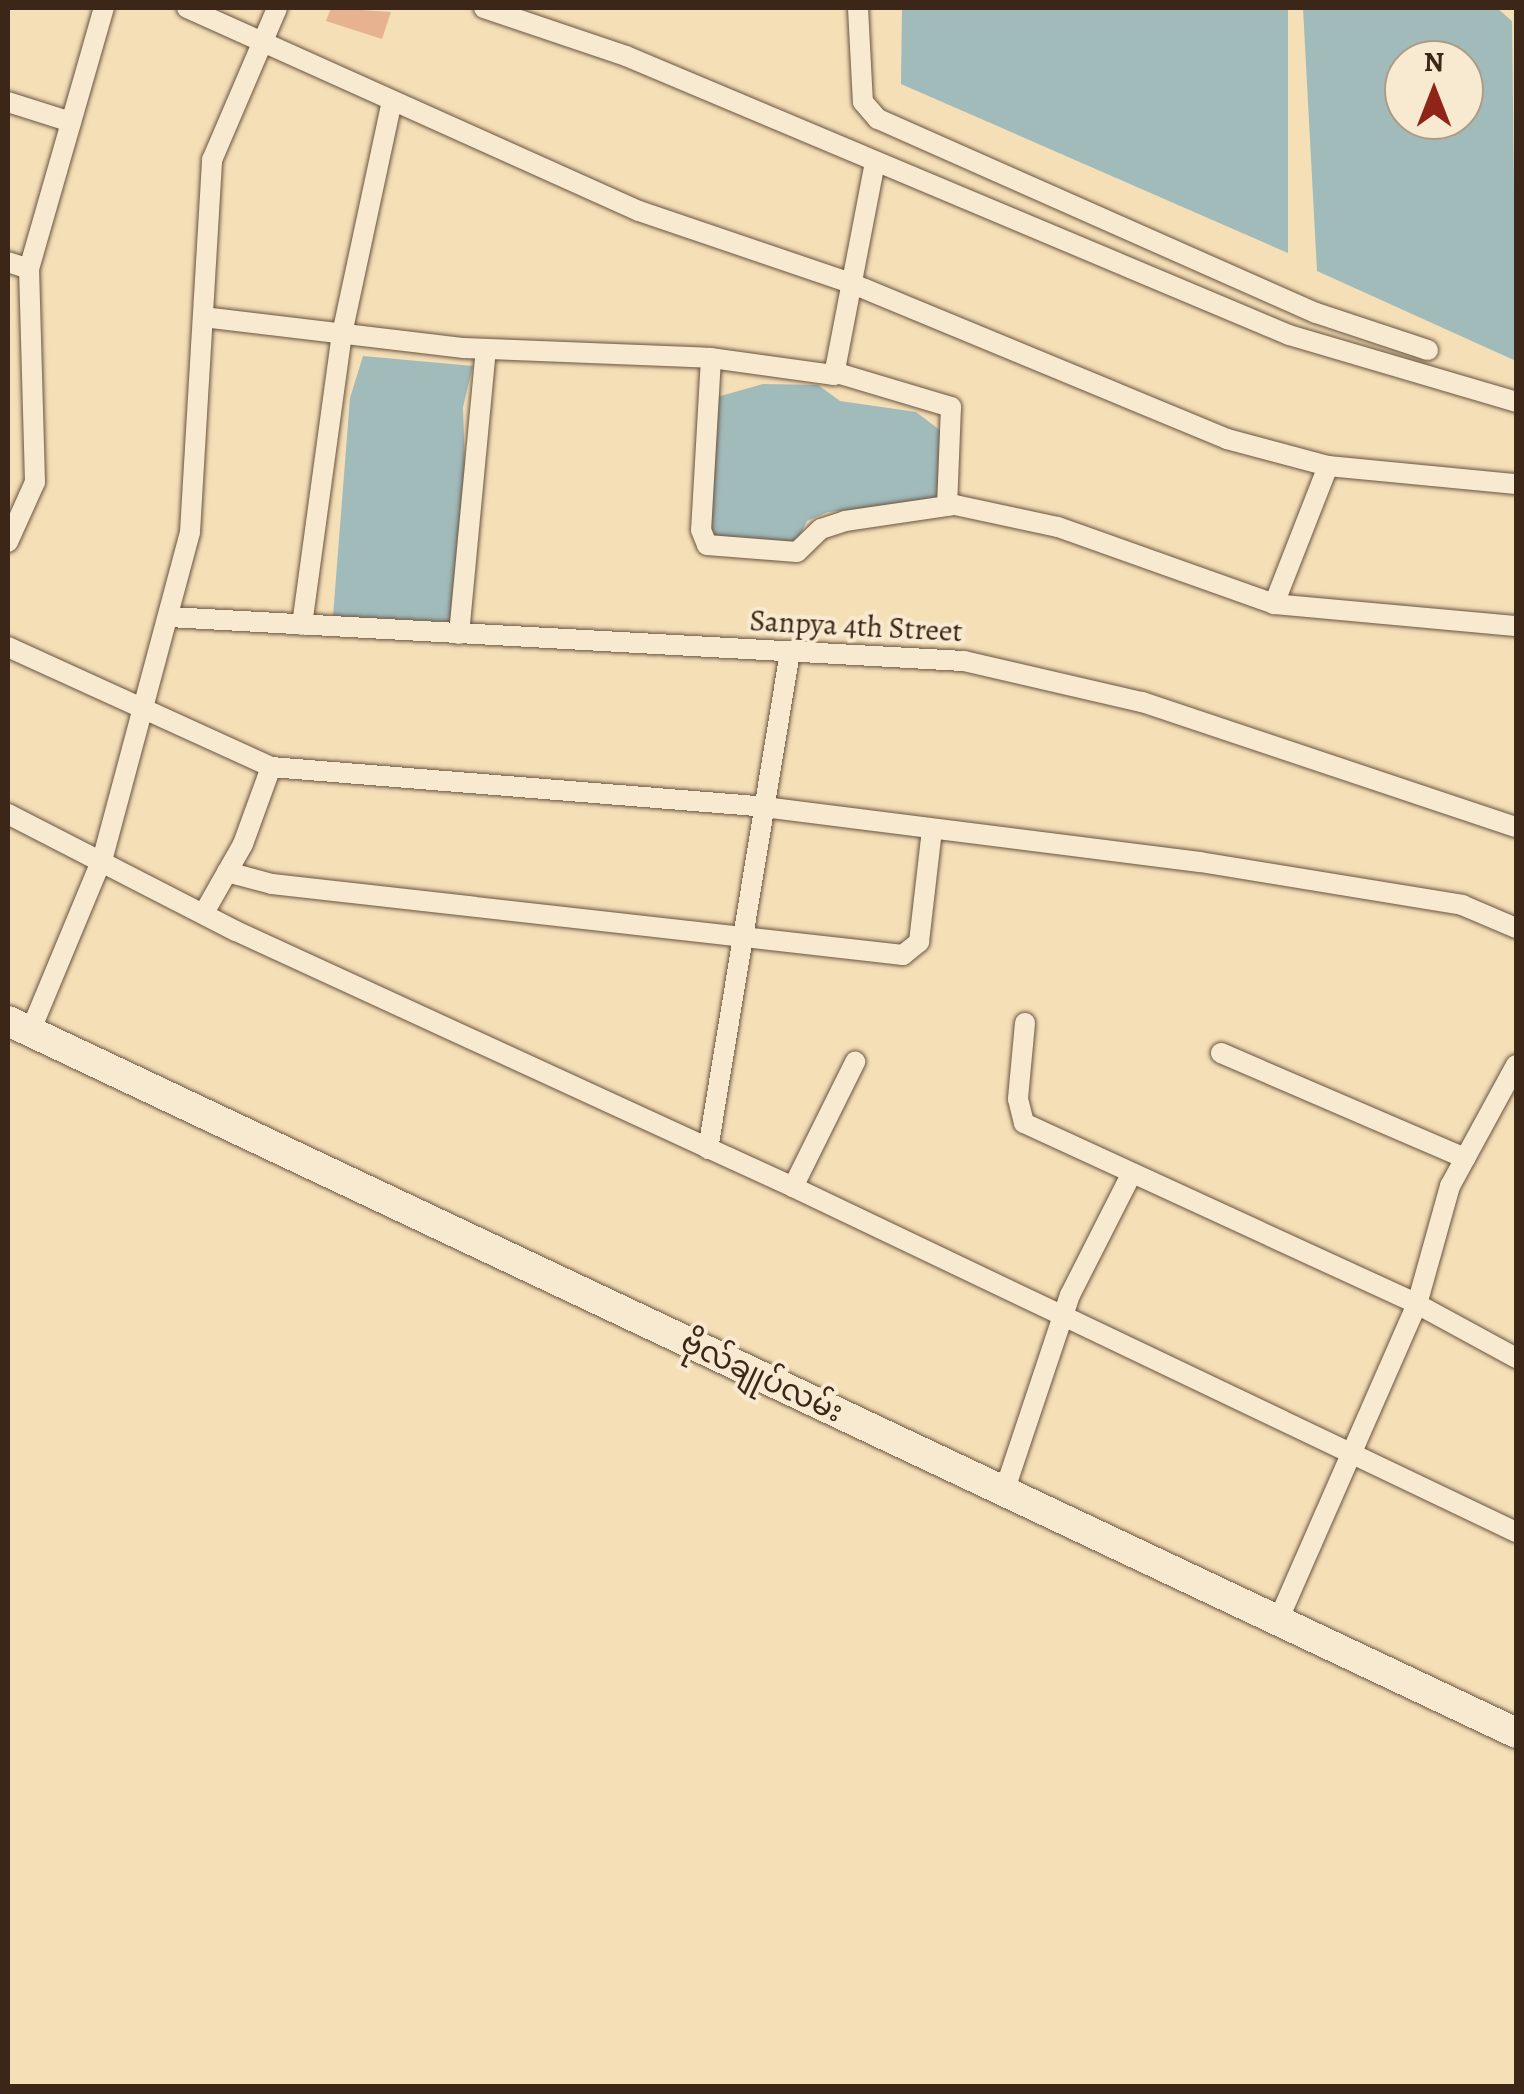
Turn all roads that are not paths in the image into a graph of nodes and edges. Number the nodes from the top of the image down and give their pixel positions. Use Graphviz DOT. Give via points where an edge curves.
graph roads {
  1 [pos="104,8"];
  2 [pos="187,8"];
  3 [pos="277,8"];
  4 [pos="484,8"];
  5 [pos="858,8"];
  6 [pos="264,44"];
  7 [pos="8,102"];
  8 [pos="391,106"];
  9 [pos="71,122"];
  10 [pos="876,163"];
  11 [pos="8,262"];
  12 [pos="28,268"];
  13 [pos="853,284"];
  14 [pos="203,317"];
  15 [pos="342,334"];
  16 [pos="486,350"];
  17 [pos="1428,350"];
  18 [pos="712,358"];
  19 [pos="837,374"];
  20 [pos="1516,402"];
  21 [pos="1328,466"];
  22 [pos="1516,484"];
  23 [pos="948,506"];
  24 [pos="8,542"];
  25 [pos="1274,604"];
  26 [pos="169,617"];
  27 [pos="302,625"];
  28 [pos="1516,626"];
  29 [pos="459,634"];
  30 [pos="8,647"];
  31 [pos="790,652"];
  32 [pos="147,708"];
  33 [pos="271,767"];
  34 [pos="768,808"];
  35 [pos="8,814"];
  36 [pos="1516,827"];
  37 [pos="932,829"];
  38 [pos="103,858"];
  39 [pos="227,872"];
  40 [pos="205,911"];
  41 [pos="1516,928"];
  42 [pos="747,938"];
  43 [pos="1024,1023"];
  44 [pos="19,1027"];
  45 [pos="1221,1053"];
  46 [pos="855,1062"];
  47 [pos="1516,1065"];
  48 [pos="708,1149"];
  49 [pos="1465,1158"];
  50 [pos="1131,1175"];
  51 [pos="793,1187"];
  52 [pos="1417,1304"];
  53 [pos="1063,1314"];
  54 [pos="1516,1358"];
  55 [pos="1354,1457"];
  56 [pos="1004,1492"];
  57 [pos="1516,1532"];
  58 [pos="1278,1621"];
  59 [pos="1516,1733"];
  1 -- 9 [label="street"];
  2 -- 6 [label="street"];
  3 -- 6 [label="street"];
  4 -- 10 [label="street" via="626,56"];
  5 -- 17 [label="street" via="864,102 878,119 1316,313"];
  6 -- 8 [label="street"];
  6 -- 14 [label="street" via="212,160"];
  7 -- 9 [label="street"];
  8 -- 13 [label="street" via="639,211"];
  8 -- 15 [label="street"];
  9 -- 12 [label="street"];
  10 -- 13 [label="street"];
  10 -- 20 [label="street" via="1289,335"];
  11 -- 12 [label="street"];
  12 -- 24 [label="street" via="36,482"];
  13 -- 19 [label="street"];
  13 -- 21 [label="street" via="1172,418"];
  14 -- 15 [label="street"];
  14 -- 26 [label="street" via="190,532"];
  15 -- 16 [label="street"];
  15 -- 27 [label="street"];
  16 -- 18 [label="street"];
  16 -- 29 [label="street"];
  18 -- 19 [label="street"];
  18 -- 23 [label="street" via="701,530 707,545 797,552 820,529 845,521"];
  19 -- 23 [label="street" via="951,408"];
  21 -- 22 [label="street"];
  21 -- 25 [label="street"];
  23 -- 25 [label="street" via="1058,527"];
  25 -- 28 [label="street"];
  26 -- 27 [label="street, Sanpya 4th Street"];
  26 -- 32 [label="street"];
  27 -- 29 [label="street, Sanpya 4th Street"];
  29 -- 31 [label="street, Sanpya 4th Street"];
  30 -- 32 [label="street"];
  31 -- 34 [label="street"];
  31 -- 36 [label="street, Sanpya 4th Street" via="964,661 1142,702"];
  32 -- 33 [label="street"];
  32 -- 38 [label="street"];
  33 -- 34 [label="street"];
  33 -- 39 [label="street"];
  34 -- 37 [label="street"];
  34 -- 42 [label="street"];
  35 -- 38 [label="street"];
  37 -- 41 [label="street" via="1352,884 1462,906"];
  37 -- 42 [label="street" via="914,954"];
  38 -- 40 [label="street"];
  38 -- 44 [label="street"];
  39 -- 40 [label="street"];
  39 -- 42 [label="street"];
  40 -- 48 [label="street"];
  42 -- 48 [label="street"];
  43 -- 50 [label="street" via="1018,1100 1024,1123"];
  44 -- 56 [label="street, ဗိုလ်ချုပ်လမ်း"];
  45 -- 49 [label="street"];
  46 -- 51 [label="street"];
  47 -- 49 [label="street"];
  48 -- 51 [label="street"];
  49 -- 52 [label="street" via="1450,1186"];
  50 -- 52 [label="street"];
  50 -- 53 [label="street"];
  51 -- 53 [label="street"];
  52 -- 54 [label="street"];
  52 -- 55 [label="street"];
  53 -- 55 [label="street"];
  53 -- 56 [label="street"];
  55 -- 57 [label="street"];
  55 -- 58 [label="street"];
  56 -- 58 [label="street, ဗိုလ်ချုပ်လမ်း"];
  58 -- 59 [label="street, ဗိုလ်ချုပ်လမ်း"];
}
